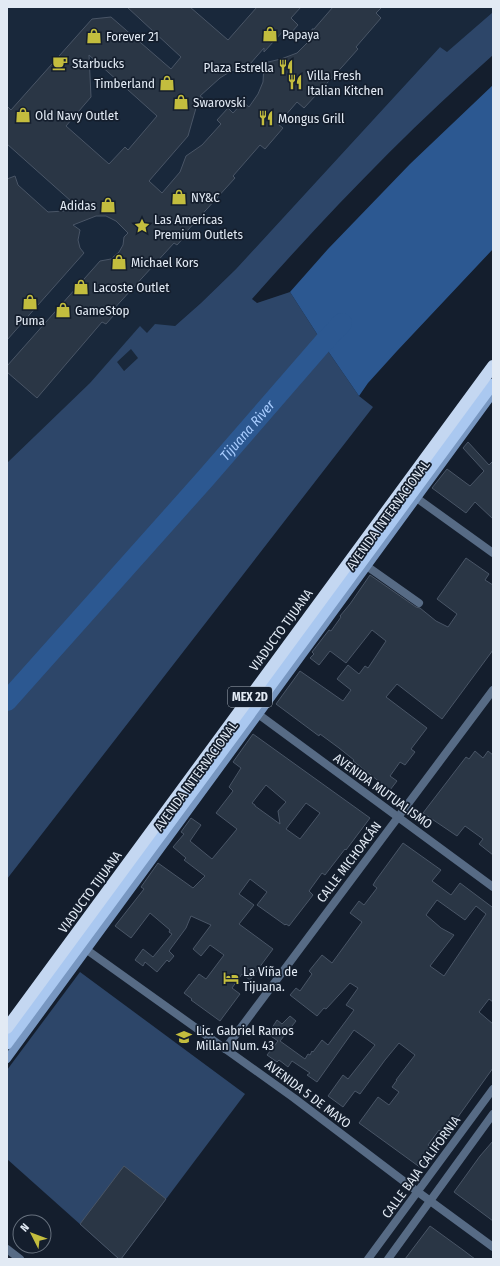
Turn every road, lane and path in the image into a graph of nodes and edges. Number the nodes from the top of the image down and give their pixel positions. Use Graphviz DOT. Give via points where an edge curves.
graph roads {
  1 [pos="493,359"];
  2 [pos="493,366"];
  3 [pos="493,376"];
  4 [pos="493,384"];
  5 [pos="493,394"];
  6 [pos="418,498"];
  7 [pos="493,553"];
  8 [pos="368,567"];
  9 [pos="419,604"];
  10 [pos="493,690"];
  11 [pos="258,714"];
  12 [pos="398,817"];
  13 [pos="493,887"];
  14 [pos="86,950"];
  15 [pos="7,1020"];
  16 [pos="7,1028"];
  17 [pos="7,1035"];
  18 [pos="7,1044"];
  19 [pos="225,1048"];
  20 [pos="7,1059"];
  21 [pos="493,1089"];
  22 [pos="493,1114"];
  23 [pos="418,1192"];
  24 [pos="430,1201"];
  25 [pos="493,1247"];
  26 [pos="7,1250"];
  27 [pos="20,1259"];
  28 [pos="368,1259"];
  29 [pos="388,1259"];
  1 -- 15 [label="highway, AVENIDA INTERNACIONAL"];
  2 -- 16 [label="highway, VIADUCTO TIJUANA / MEX 2D"];
  3 -- 17 [label="highway, VIADUCTO TIJUANA / MEX 2D"];
  4 -- 18 [label="highway, AVENIDA INTERNACIONAL"];
  5 -- 6 [label="main road, AVENIDA INTERNACIONAL"];
  6 -- 7 [label="street"];
  6 -- 8 [label="main road, AVENIDA INTERNACIONAL"];
  8 -- 9 [label="street"];
  8 -- 11 [label="main road, AVENIDA INTERNACIONAL"];
  10 -- 12 [label="street, CALLE MICHOACÁN"];
  11 -- 12 [label="street, AVENIDA MUTUALISMO"];
  11 -- 14 [label="main road, AVENIDA INTERNACIONAL"];
  12 -- 13 [label="street, AVENIDA MUTUALISMO"];
  12 -- 19 [label="street, CALLE MICHOACÁN"];
  14 -- 19 [label="street, AVENIDA 5 DE MAYO"];
  14 -- 20 [label="main road, AVENIDA INTERNACIONAL"];
  19 -- 23 [label="street, AVENIDA 5 DE MAYO"];
  21 -- 23 [label="street, CALLE BAJA CALIFORNIA"];
  22 -- 24 [label="street"];
  23 -- 24 [label="street, AVENIDA 5 DE MAYO"];
  23 -- 28 [label="street, CALLE BAJA CALIFORNIA"];
  24 -- 25 [label="street, AVENIDA 5 DE MAYO"];
  24 -- 29 [label="street"];
  26 -- 27 [label="street"];
}
